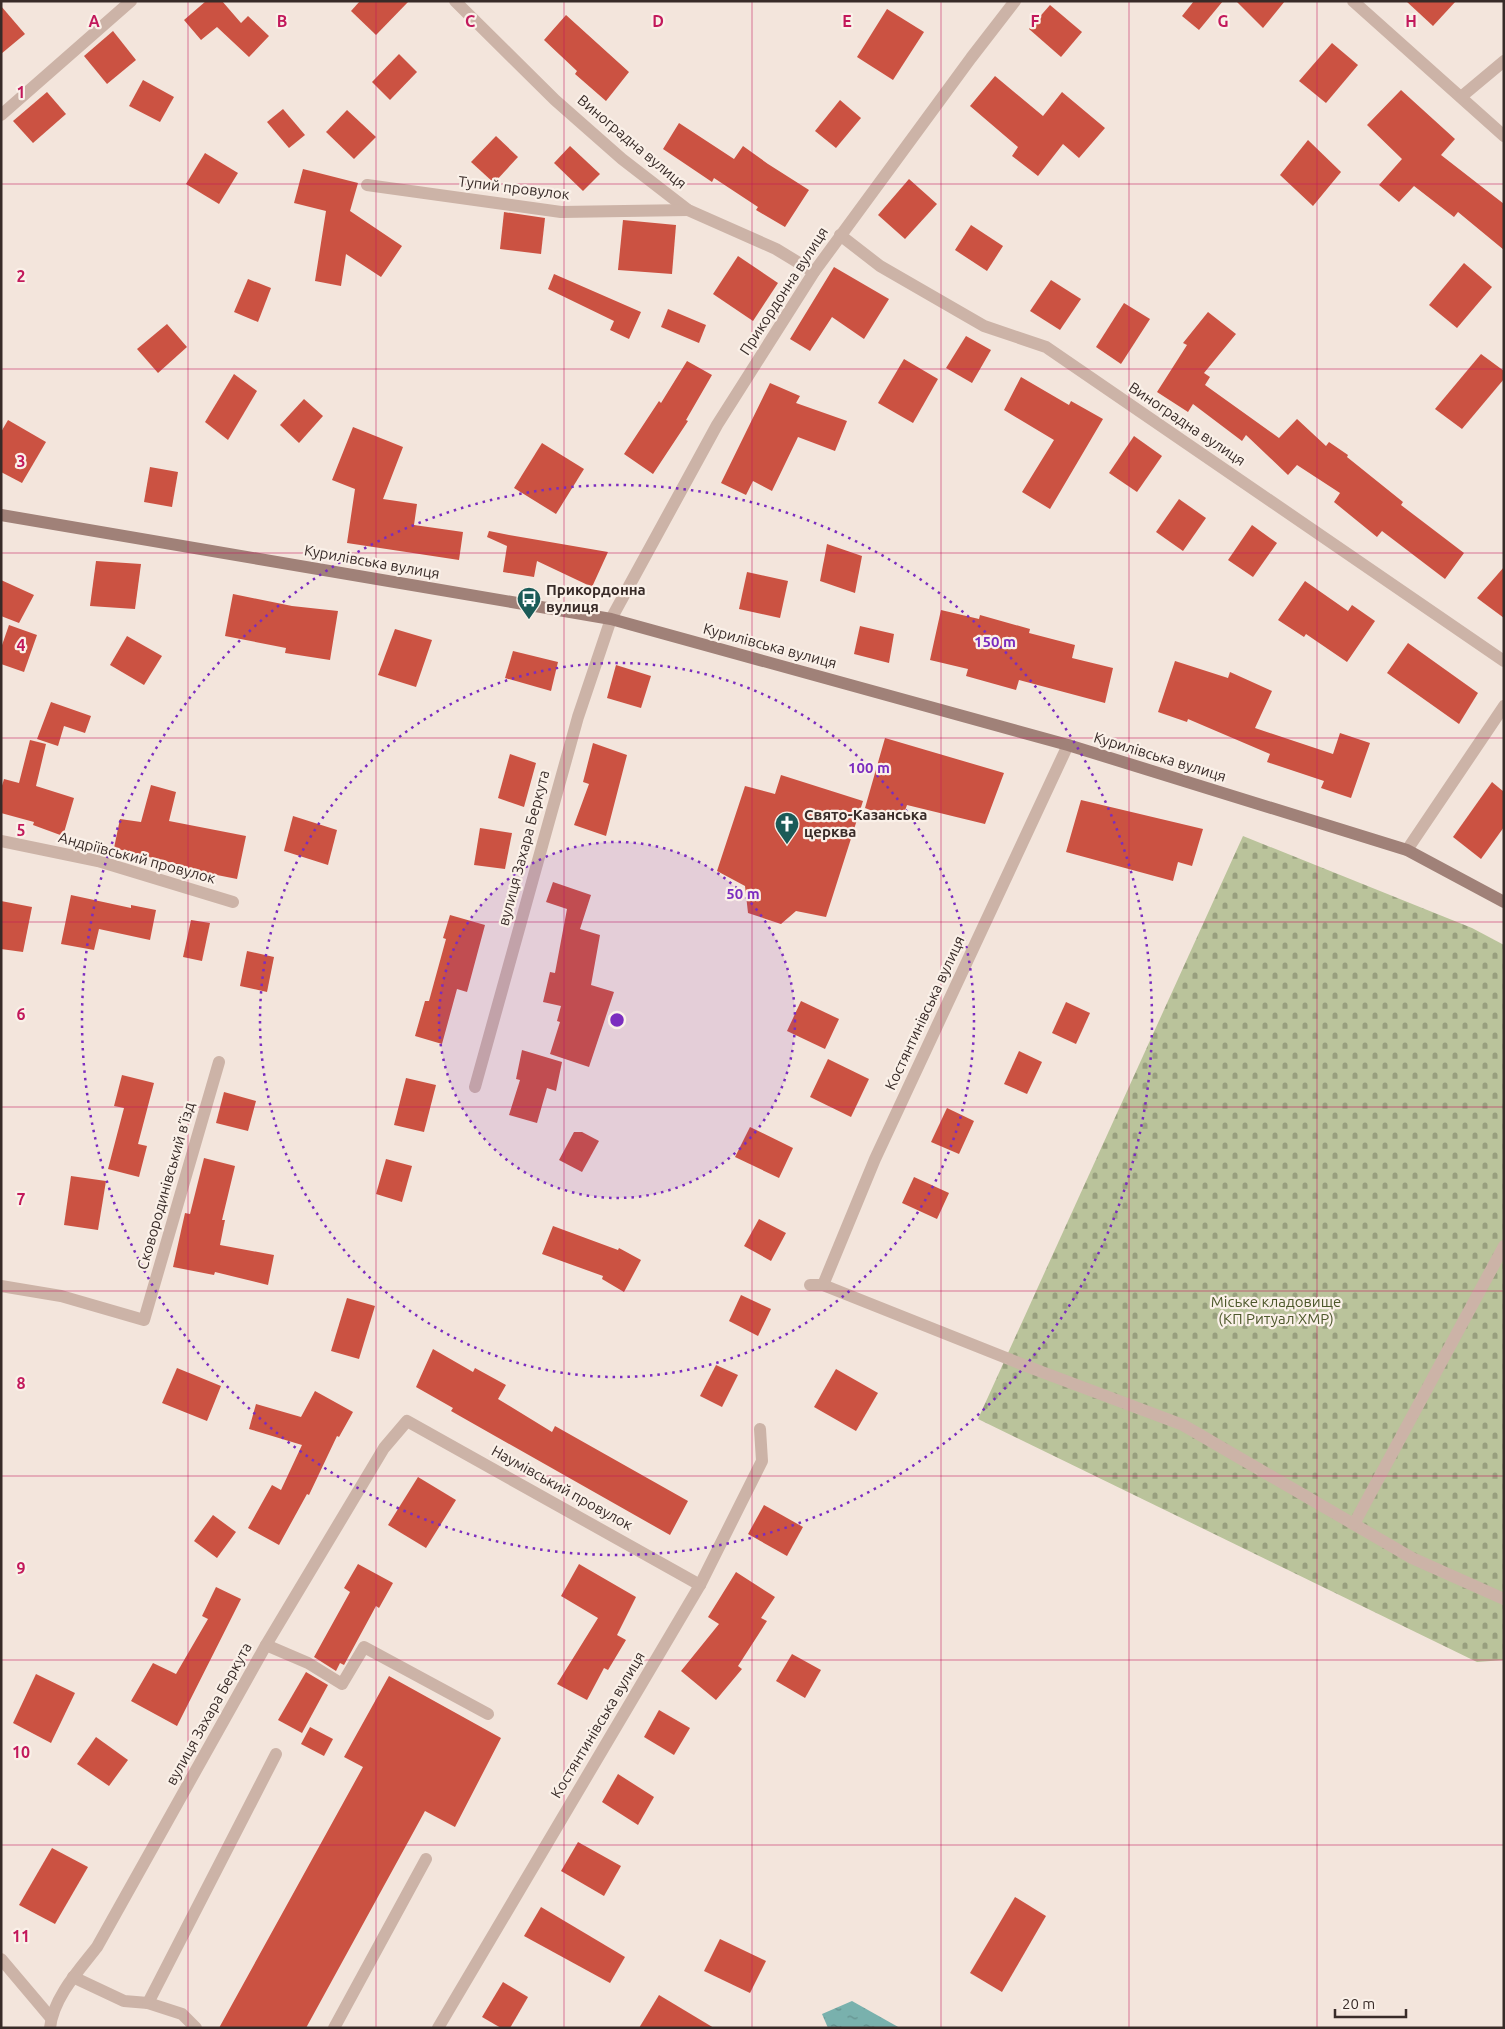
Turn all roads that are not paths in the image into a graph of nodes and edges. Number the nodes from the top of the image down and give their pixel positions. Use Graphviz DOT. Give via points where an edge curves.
graph roads {
  1 [pos="131,1"];
  2 [pos="455,1"];
  3 [pos="1015,1"];
  4 [pos="1353,1"];
  5 [pos="1504,61"];
  6 [pos="1461,98"];
  7 [pos="1,115"];
  8 [pos="1504,136"];
  9 [pos="367,185"];
  10 [pos="688,210"];
  11 [pos="840,235"];
  12 [pos="814,272"];
  13 [pos="1,514"];
  14 [pos="611,620"];
  15 [pos="1504,661"];
  16 [pos="1504,706"];
  17 [pos="1068,746"];
  18 [pos="1,841"];
  19 [pos="1407,850"];
  20 [pos="234,902"];
  21 [pos="1504,902"];
  22 [pos="219,1062"];
  23 [pos="475,1086"];
  24 [pos="1504,1246"];
  25 [pos="1,1286"];
  26 [pos="407,1421"];
  27 [pos="760,1429"];
  28 [pos="1354,1524"];
  29 [pos="700,1585"];
  30 [pos="1504,1599"];
  31 [pos="266,1645"];
  32 [pos="488,1714"];
  33 [pos="276,1754"];
  34 [pos="426,1859"];
  35 [pos="1,1959"];
  36 [pos="73,1977"];
  37 [pos="148,2003"];
  38 [pos="51,2023"];
  39 [pos="196,2028"];
  40 [pos="334,2028"];
  41 [pos="438,2028"];
  1 -- 7 [label="street"];
  2 -- 10 [label="street, Виноградна вулиця" via="555,100 622,159"];
  3 -- 11 [label="street, Прикордонна вулиця"];
  4 -- 6 [label="street"];
  5 -- 6 [label="street"];
  6 -- 8 [label="street"];
  9 -- 10 [label="street, Тупий провулок" via="561,212"];
  10 -- 12 [label="street, Виноградна вулиця" via="776,249"];
  11 -- 12 [label="street, Прикордонна вулиця"];
  11 -- 15 [label="street, Виноградна вулиця" via="880,266 984,326 1046,347"];
  12 -- 14 [label="street, Прикордонна вулиця" via="717,425"];
  13 -- 14 [label="main road, Курилівська вулиця"];
  14 -- 17 [label="main road, Курилівська вулиця"];
  14 -- 23 [label="street, вулиця Захара Беркута" via="578,716"];
  16 -- 19 [label="street"];
  17 -- 19 [label="main road, Курилівська вулиця"];
  17 -- 28 [label="street, Костянтинівська вулиця" via="817,1285 1183,1425"];
  18 -- 20 [label="street, Андріївський провулок" via="98,861"];
  19 -- 21 [label="main road, Курилівська вулиця"];
  22 -- 25 [label="street, Сковородинівський в’їзд" via="144,1320 61,1296"];
  24 -- 28 [label="street"];
  26 -- 29 [label="street, Наумівський провулок"];
  26 -- 31 [label="street, вулиця Захара Беркута" via="384,1448"];
  27 -- 29 [label="street, Костянтинівська вулиця" via="762,1461"];
  28 -- 30 [label="street" via="1412,1558"];
  29 -- 41 [label="street, Костянтинівська вулиця"];
  31 -- 32 [label="street" via="308,1663 342,1684 364,1647"];
  31 -- 36 [label="street, вулиця Захара Беркута" via="97,1947"];
  33 -- 37 [label="street"];
  34 -- 40 [label="street"];
  35 -- 38 [label="street"];
  36 -- 37 [label="street" via="124,2001"];
  36 -- 38 [label="street, вулиця Захара Беркута"];
  37 -- 39 [label="street" via="182,2014"];
}
